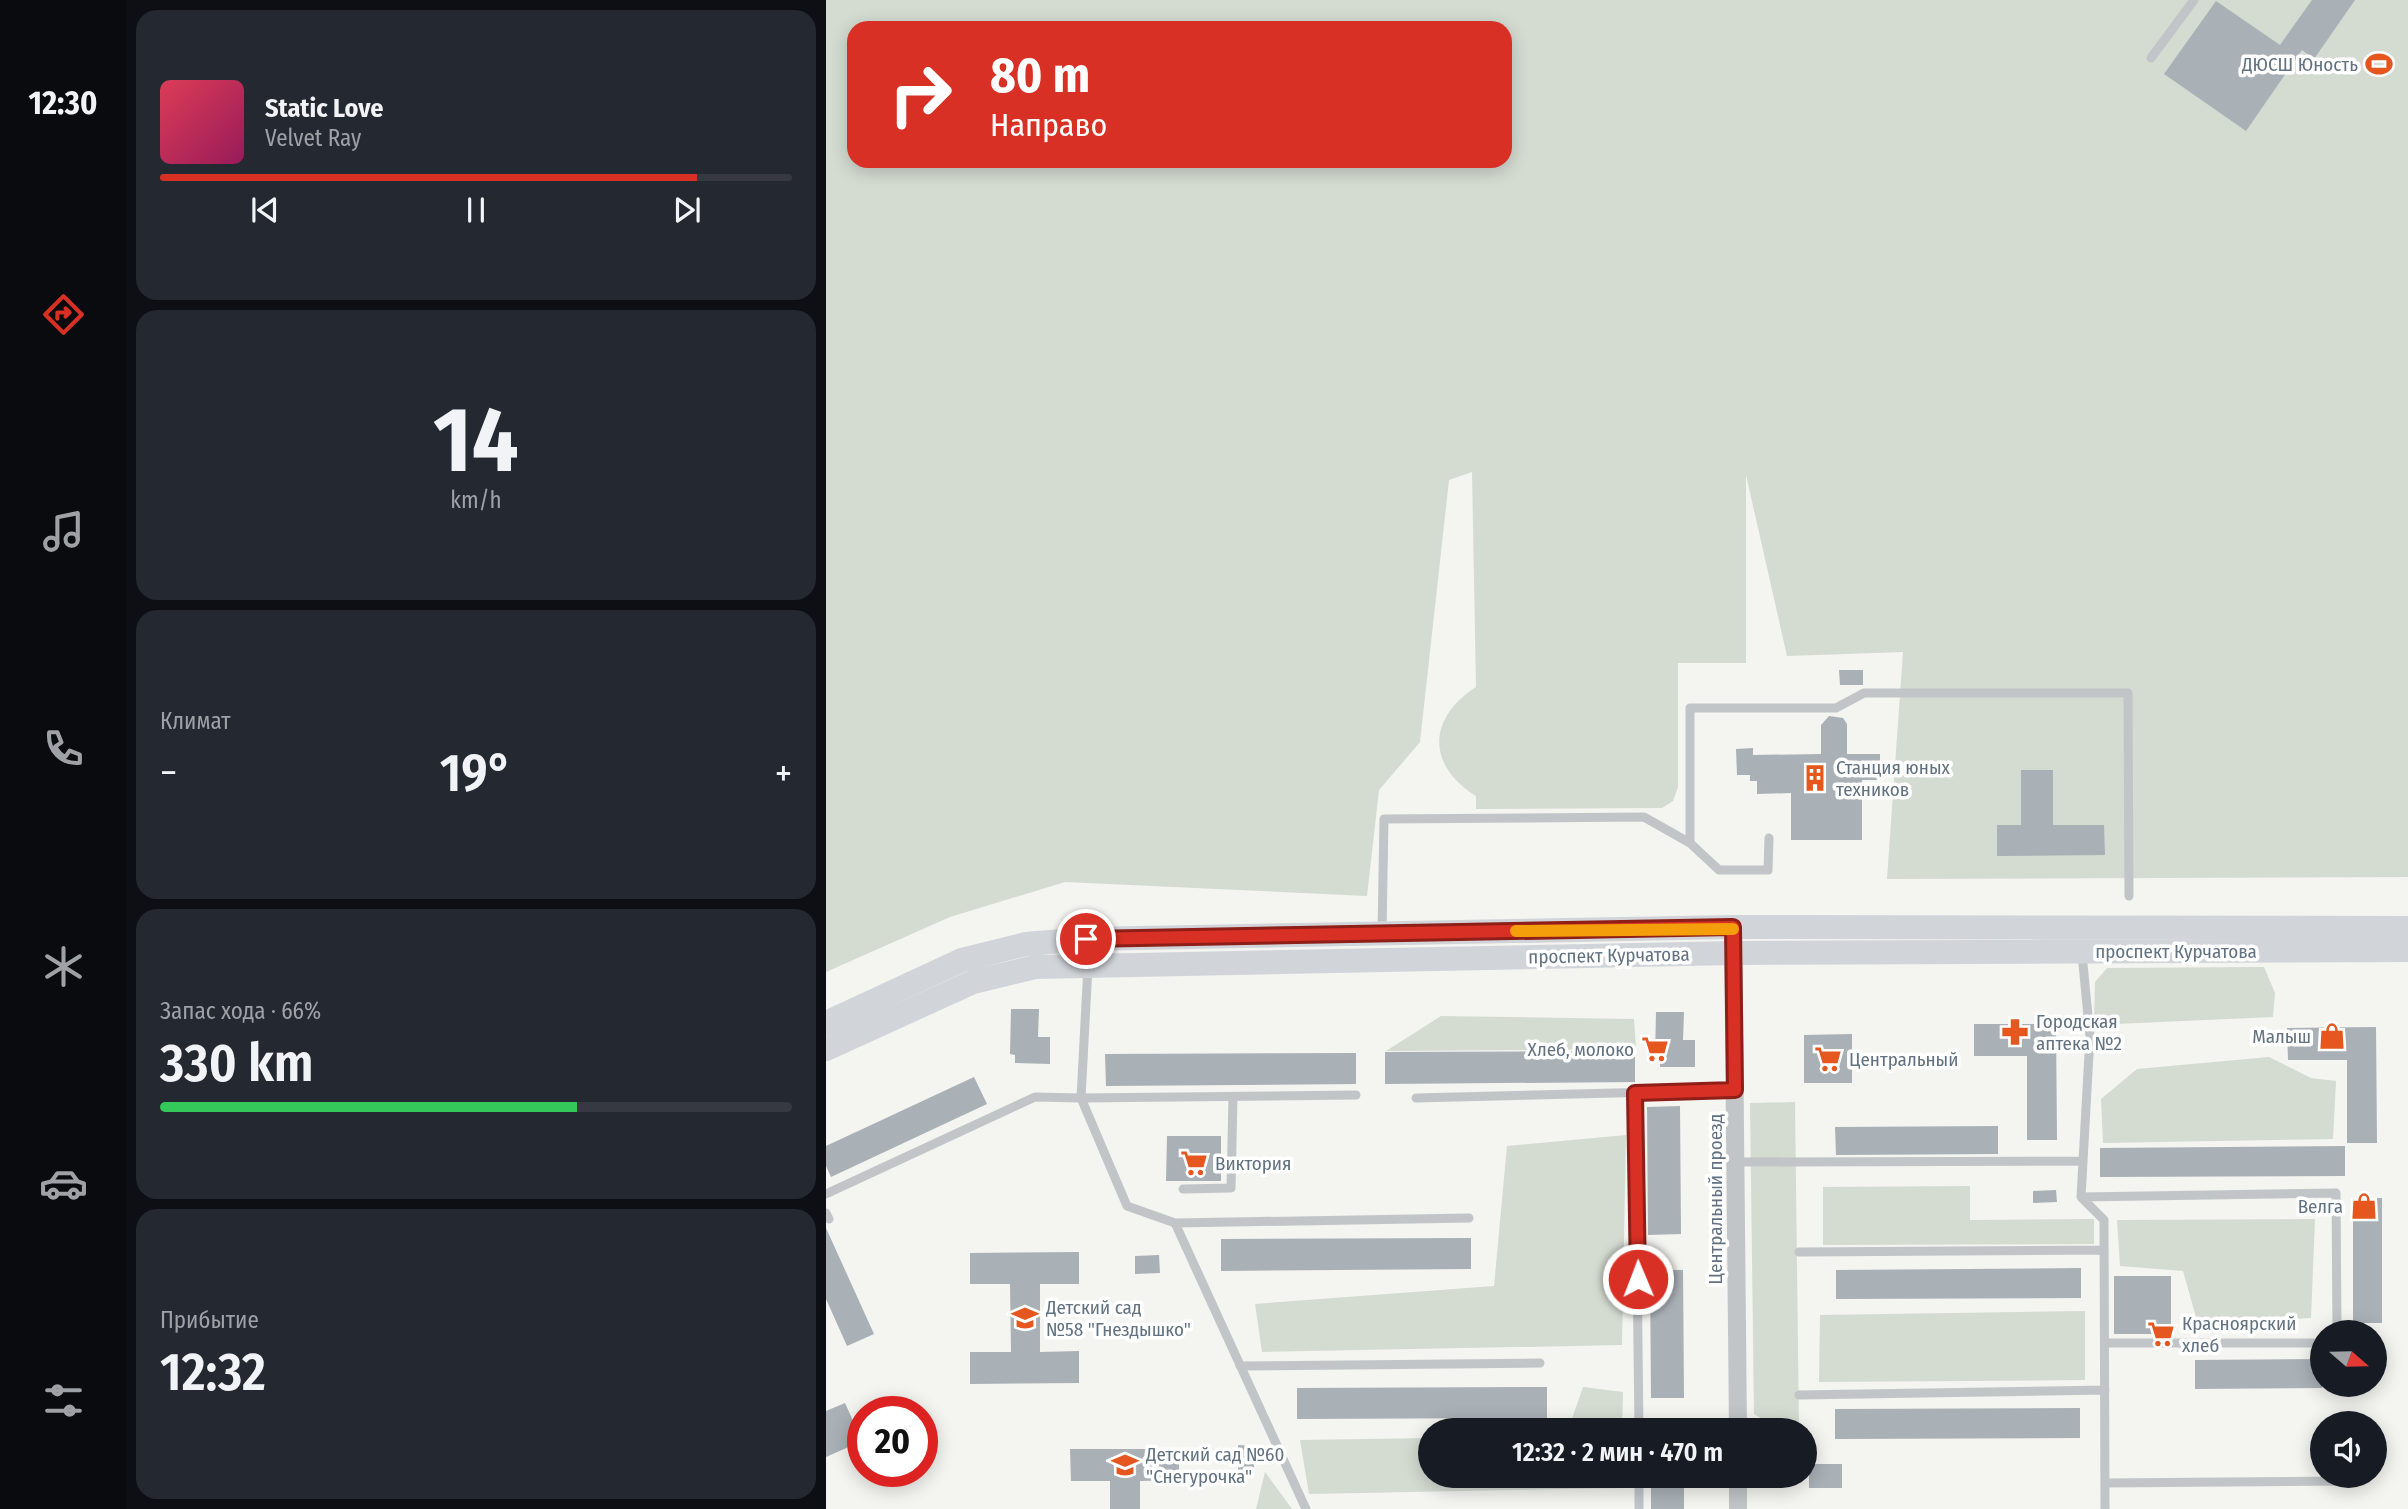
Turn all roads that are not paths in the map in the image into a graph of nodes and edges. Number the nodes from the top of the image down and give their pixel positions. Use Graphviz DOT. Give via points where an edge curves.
graph roads {
  1 [pos="2194,0"];
  2 [pos="2151,58"];
  3 [pos="1769,838"];
  4 [pos="1690,843"];
  5 [pos="2129,896"];
  6 [pos="1733,927"];
  7 [pos="2408,928"];
  8 [pos="1382,933"];
  9 [pos="2408,950"];
  10 [pos="2082,952"];
  11 [pos="1734,953"];
  12 [pos="962,960"];
  13 [pos="1088,965"];
  14 [pos="973,982"];
  15 [pos="826,1023"];
  16 [pos="826,1049"];
  17 [pos="1735,1090"];
  18 [pos="1635,1093"];
  19 [pos="1356,1095"];
  20 [pos="1233,1097"];
  21 [pos="1081,1098"];
  22 [pos="1416,1098"];
  23 [pos="2081,1161"];
  24 [pos="1735,1162"];
  25 [pos="1183,1189"];
  26 [pos="826,1194"];
  27 [pos="2081,1197"];
  28 [pos="1469,1218"];
  29 [pos="1175,1223"];
  30 [pos="2104,1250"];
  31 [pos="1799,1252"];
  32 [pos="2336,1320"];
  33 [pos="2105,1343"];
  34 [pos="2310,1343"];
  35 [pos="1540,1363"];
  36 [pos="1240,1366"];
  37 [pos="2105,1391"];
  38 [pos="1800,1395"];
  39 [pos="1639,1418"];
  40 [pos="1738,1418"];
  41 [pos="2310,1481"];
  42 [pos="2105,1483"];
  43 [pos="1639,1488"];
  44 [pos="1738,1488"];
  45 [pos="1306,1509"];
  46 [pos="1639,1509"];
  47 [pos="1738,1509"];
  48 [pos="2105,1509"];
  1 -- 2 [label="lane"];
  3 -- 4 [label="lane" via="1768,870 1719,870"];
  4 -- 5 [label="lane" via="1690,708 1836,708 1864,693 2128,693"];
  4 -- 8 [label="lane" via="1644,817 1384,819"];
  6 -- 7 [label="main road, проспект Курчатова"];
  6 -- 8 [label="main road, проспект Курчатова"];
  6 -- 11 [label="street, Центральный проезд"];
  8 -- 12 [label="main road, проспект Курчатова" via="1086,939 1026,944"];
  9 -- 10 [label="main road, проспект Курчатова"];
  10 -- 11 [label="main road, проспект Курчатова"];
  10 -- 23 [label="lane" via="2090,1036"];
  11 -- 13 [label="main road, проспект Курчатова"];
  11 -- 17 [label="street, Центральный проезд"];
  12 -- 14 [label="main road"];
  12 -- 15 [label="main road, проспект Курчатова"];
  13 -- 14 [label="main road, проспект Курчатова" via="1035,967"];
  13 -- 21 [label="lane"];
  14 -- 16 [label="main road, проспект Курчатова"];
  17 -- 18 [label="lane"];
  17 -- 24 [label="street, Центральный проезд"];
  18 -- 22 [label="lane"];
  18 -- 39 [label="lane"];
  19 -- 20 [label="lane"];
  20 -- 21 [label="lane"];
  20 -- 25 [label="lane" via="1231,1188"];
  21 -- 26 [label="lane" via="1035,1097"];
  21 -- 29 [label="lane" via="1127,1206"];
  23 -- 24 [label="lane"];
  23 -- 27 [label="lane"];
  24 -- 40 [label="street, Центральный проезд"];
  27 -- 30 [label="lane" via="2104,1220"];
  27 -- 32 [label="lane" via="2336,1193"];
  28 -- 29 [label="lane"];
  29 -- 36 [label="lane"];
  30 -- 31 [label="lane"];
  30 -- 33 [label="lane"];
  33 -- 34 [label="lane"];
  33 -- 37 [label="lane"];
  35 -- 36 [label="lane"];
  36 -- 45 [label="lane"];
  37 -- 38 [label="lane"];
  37 -- 42 [label="lane"];
  41 -- 42 [label="lane"];
  42 -- 48 [label="lane"];
  43 -- 46 [label="lane"];
  44 -- 47 [label="street"];
}
